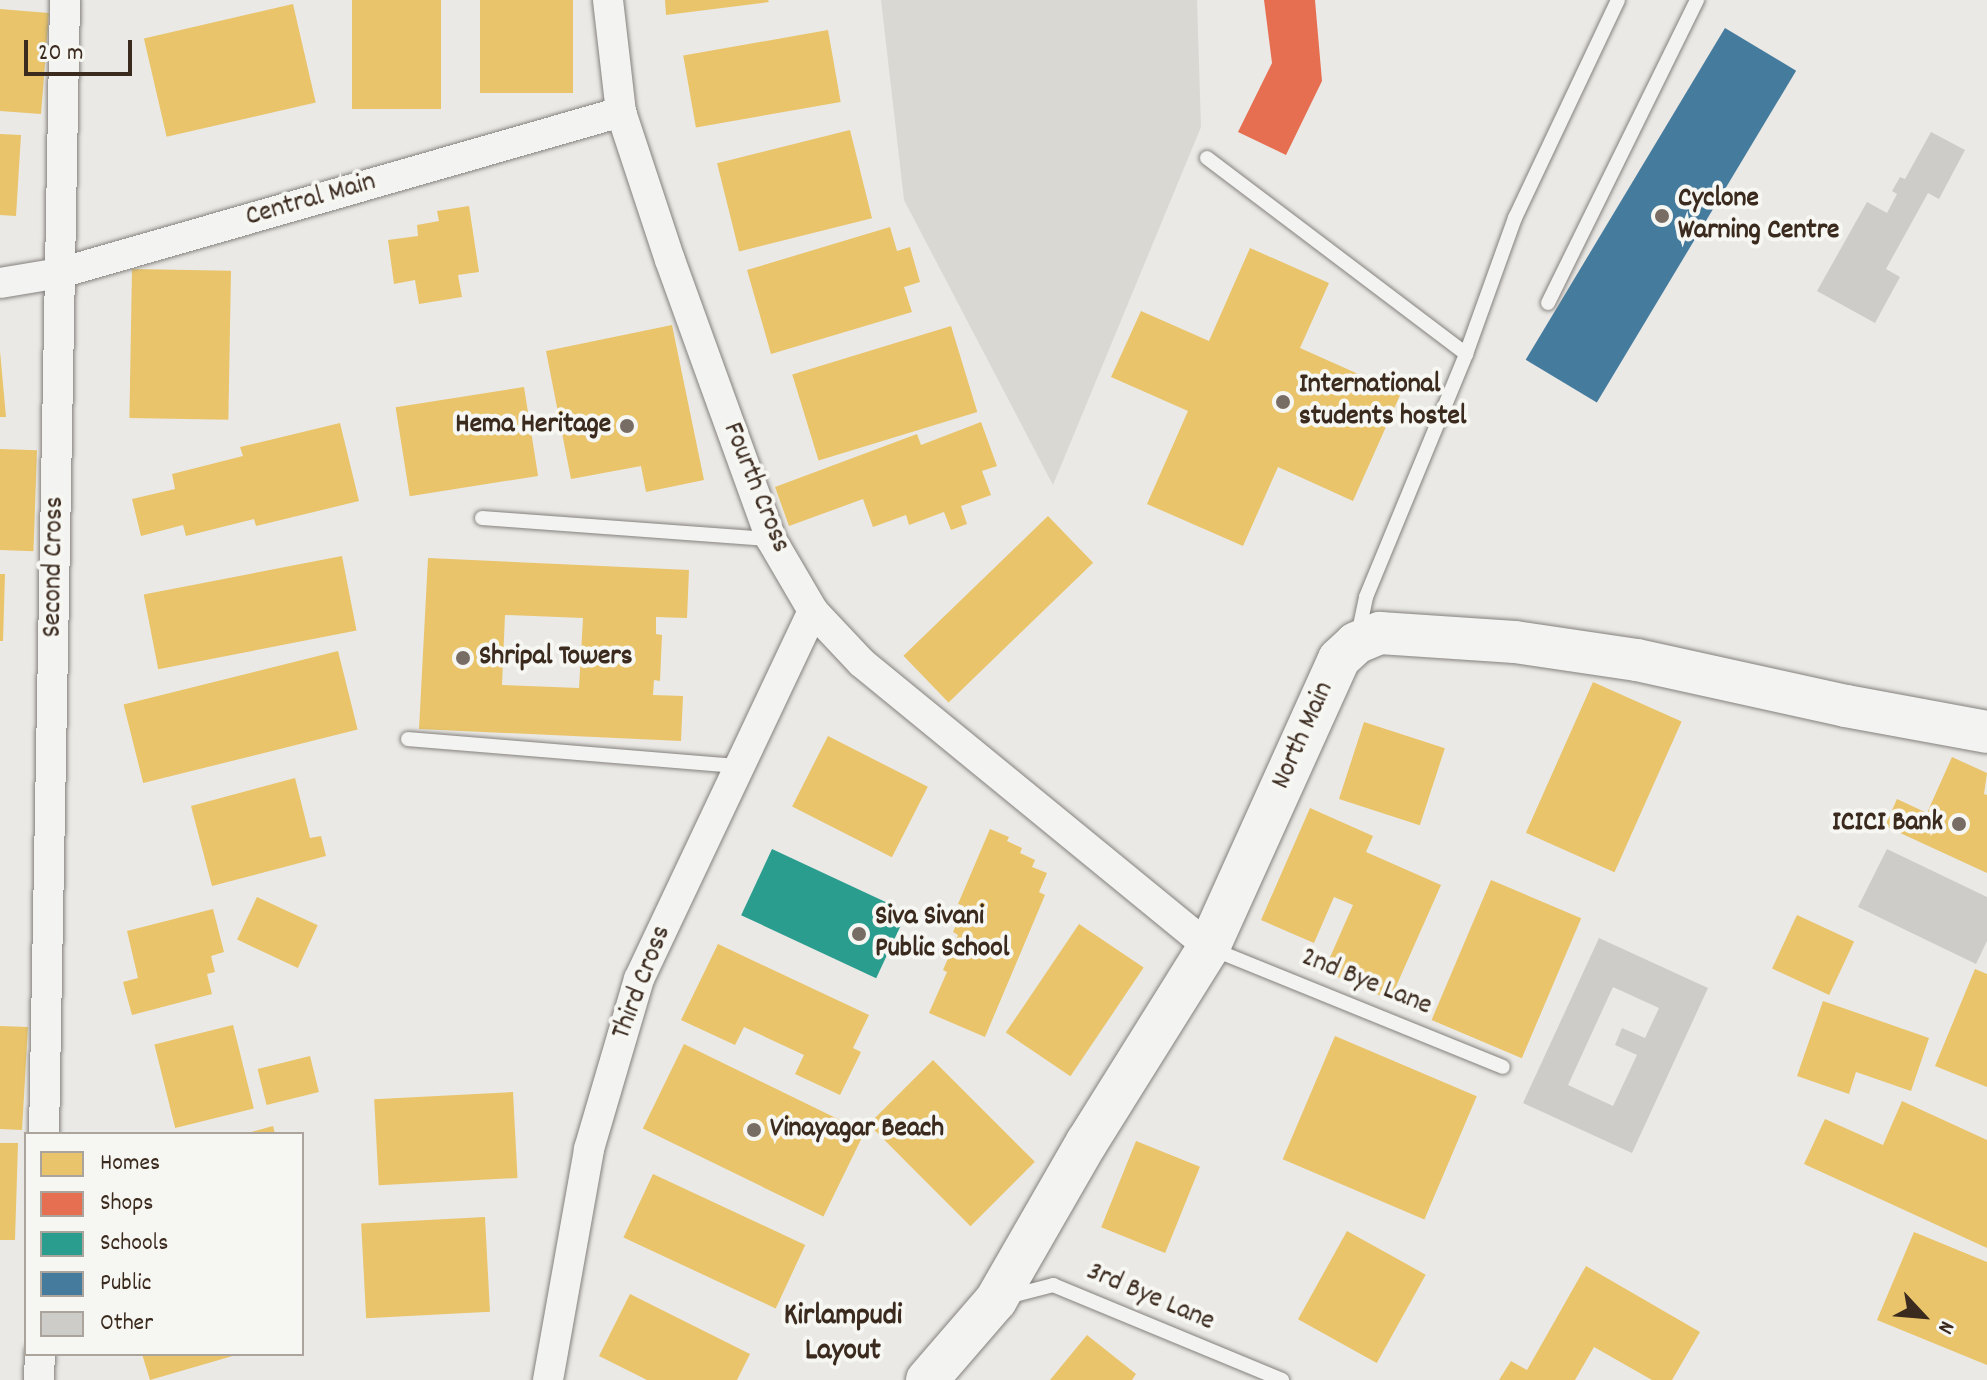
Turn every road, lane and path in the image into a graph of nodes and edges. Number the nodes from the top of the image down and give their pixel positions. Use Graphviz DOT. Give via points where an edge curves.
graph roads {
  1 [pos="65,0"];
  2 [pos="608,0"];
  3 [pos="1618,0"];
  4 [pos="1697,0"];
  5 [pos="621,112"];
  6 [pos="1207,158"];
  7 [pos="60,273"];
  8 [pos="0,283"];
  9 [pos="1548,303"];
  10 [pos="1466,354"];
  11 [pos="482,518"];
  12 [pos="771,539"];
  13 [pos="813,611"];
  14 [pos="1356,643"];
  15 [pos="1987,732"];
  16 [pos="408,739"];
  17 [pos="739,766"];
  18 [pos="1209,947"];
  19 [pos="1503,1067"];
  20 [pos="44,1132"];
  21 [pos="996,1300"];
  22 [pos="40,1356"];
  23 [pos="39,1380"];
  24 [pos="548,1380"];
  25 [pos="927,1380"];
  26 [pos="1282,1380"];
  1 -- 7 [label="street, Second Cross"];
  2 -- 5 [label="street, Fourth Cross"];
  3 -- 10 [label="lane" via="1515,218"];
  4 -- 9 [label="lane"];
  5 -- 7 [label="street, Central Main"];
  5 -- 12 [label="street, Fourth Cross"];
  6 -- 10 [label="lane"];
  7 -- 8 [label="street, Central Main"];
  7 -- 20 [label="street, Second Cross"];
  10 -- 14 [label="lane" via="1366,597"];
  11 -- 12 [label="lane"];
  12 -- 13 [label="street, Fourth Cross"];
  13 -- 17 [label="street, Third Cross"];
  13 -- 18 [label="street, Fourth Cross" via="862,663"];
  14 -- 15 [label="street" via="1380,633 1515,642 1637,660"];
  14 -- 18 [label="street, North Main" via="1339,659"];
  16 -- 17 [label="lane"];
  17 -- 24 [label="street, Third Cross" via="639,979 589,1149"];
  18 -- 19 [label="lane, 2nd Bye Lane"];
  18 -- 21 [label="street, North Main"];
  21 -- 25 [label="street, North Main"];
  21 -- 26 [label="lane, 3rd Bye Lane" via="1053,1285"];
  22 -- 23 [label="street"];
}
